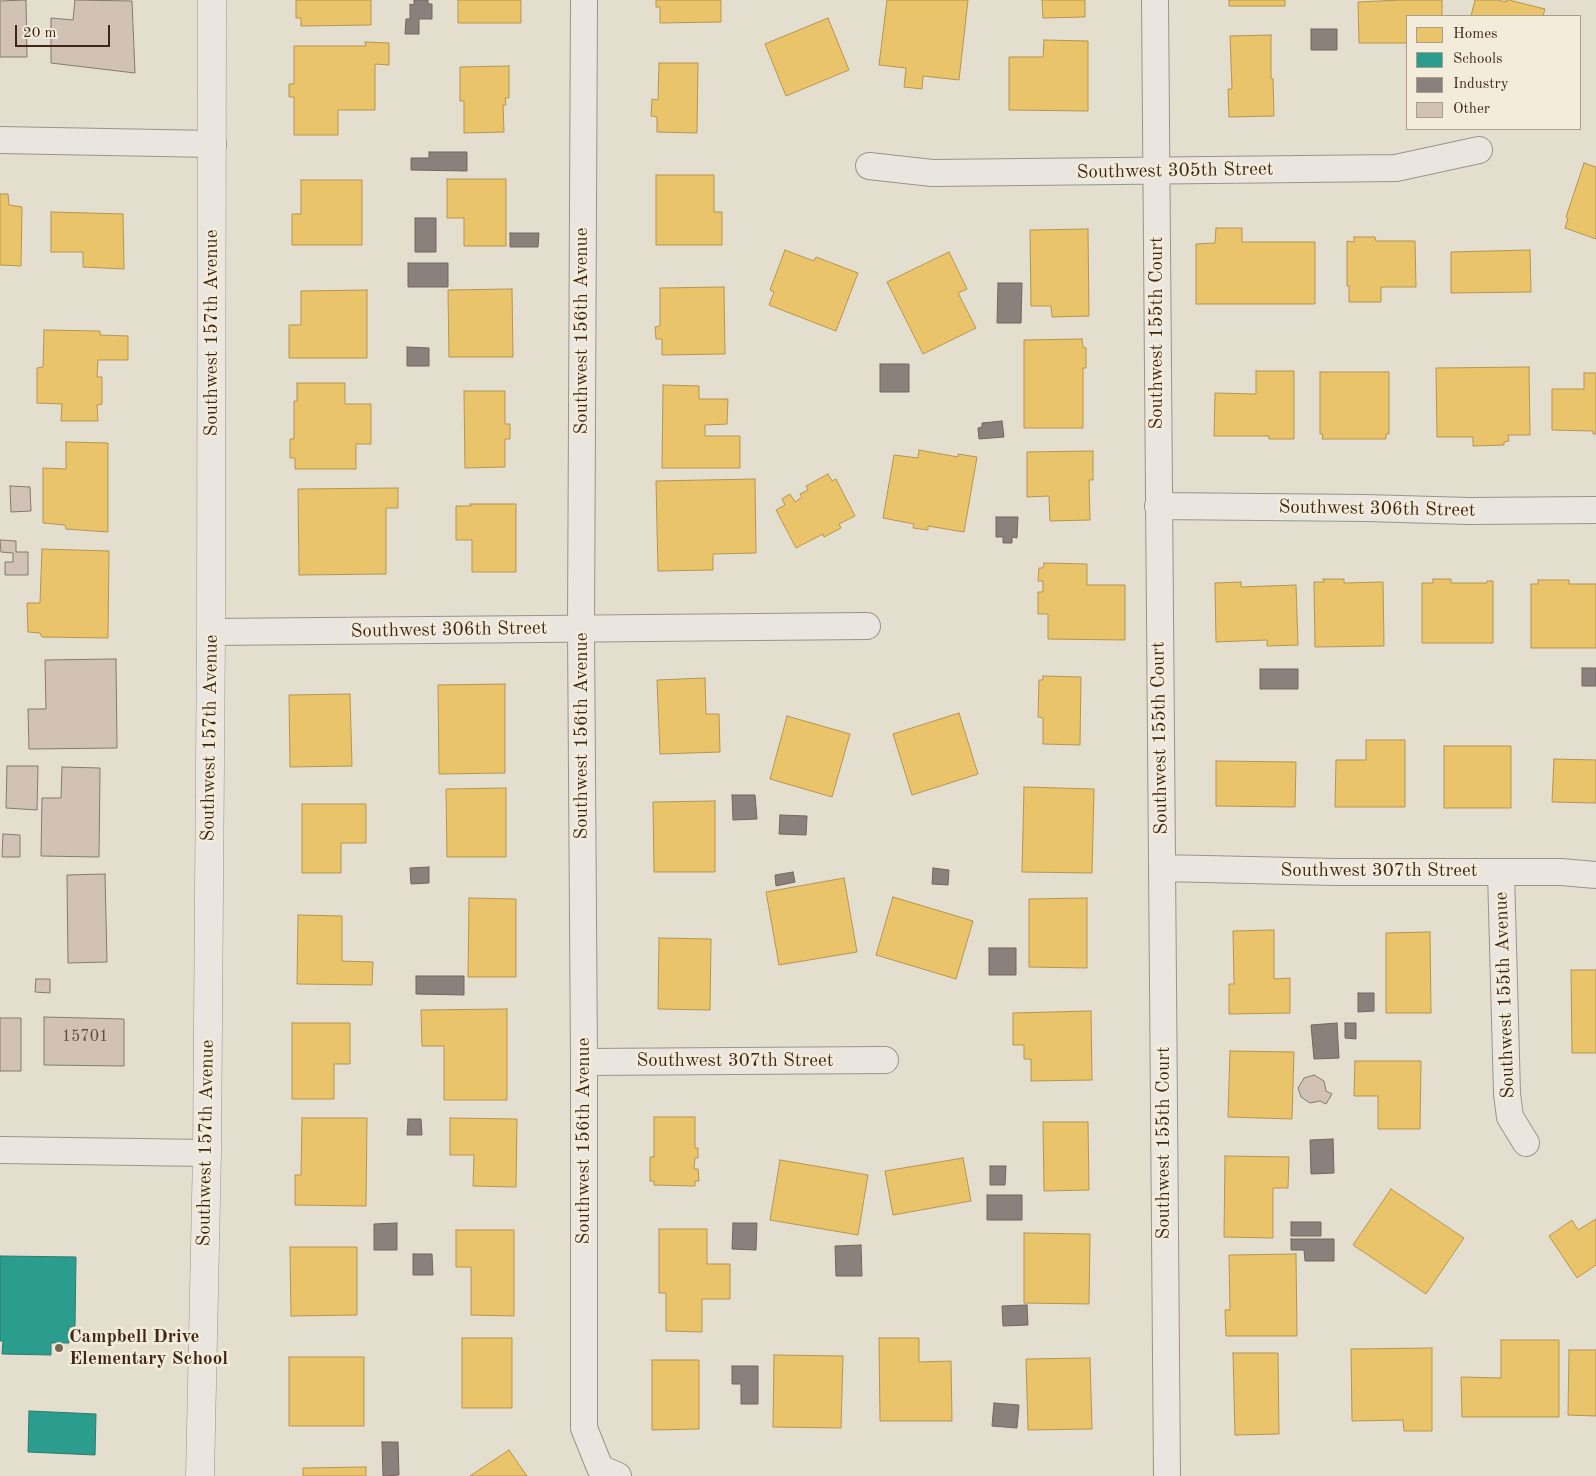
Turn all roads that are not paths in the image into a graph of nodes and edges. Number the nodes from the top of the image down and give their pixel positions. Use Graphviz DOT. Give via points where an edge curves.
graph roads {
  1 [pos="212,0"];
  2 [pos="584,0"];
  3 [pos="1155,0"];
  4 [pos="0,140"];
  5 [pos="213,144"];
  6 [pos="1479,150"];
  7 [pos="869,166"];
  8 [pos="1156,172"];
  9 [pos="1158,506"];
  10 [pos="1596,510"];
  11 [pos="867,626"];
  12 [pos="581,628"];
  13 [pos="212,632"];
  14 [pos="1162,868"];
  15 [pos="1501,872"];
  16 [pos="1596,875"];
  17 [pos="885,1060"];
  18 [pos="584,1062"];
  19 [pos="1526,1143"];
  20 [pos="0,1150"];
  21 [pos="207,1153"];
  22 [pos="609,1472"];
  23 [pos="200,1476"];
  24 [pos="1167,1476"];
  1 -- 5 [label="street, Southwest 157th Avenue"];
  2 -- 12 [label="street, Southwest 156th Avenue"];
  3 -- 8 [label="street, Southwest 155th Court"];
  4 -- 5 [label="street"];
  5 -- 13 [label="street, Southwest 157th Avenue"];
  6 -- 8 [label="street, Southwest 305th Street" via="1396,168"];
  7 -- 8 [label="street, Southwest 305th Street" via="932,173"];
  8 -- 9 [label="street, Southwest 155th Court"];
  9 -- 10 [label="street, Southwest 306th Street"];
  9 -- 14 [label="street, Southwest 155th Court"];
  11 -- 12 [label="street, Southwest 306th Street"];
  12 -- 13 [label="street, Southwest 306th Street"];
  12 -- 18 [label="street, Southwest 156th Avenue"];
  13 -- 21 [label="street, Southwest 157th Avenue"];
  14 -- 15 [label="street, Southwest 307th Street"];
  14 -- 24 [label="street, Southwest 155th Court"];
  15 -- 16 [label="street, Southwest 307th Street"];
  15 -- 19 [label="street, Southwest 155th Avenue" via="1507,1094 1510,1116"];
  17 -- 18 [label="street, Southwest 307th Street"];
  18 -- 22 [label="street, Southwest 156th Avenue" via="584,1428"];
  20 -- 21 [label="street"];
  21 -- 23 [label="street, Southwest 157th Avenue"];
}
